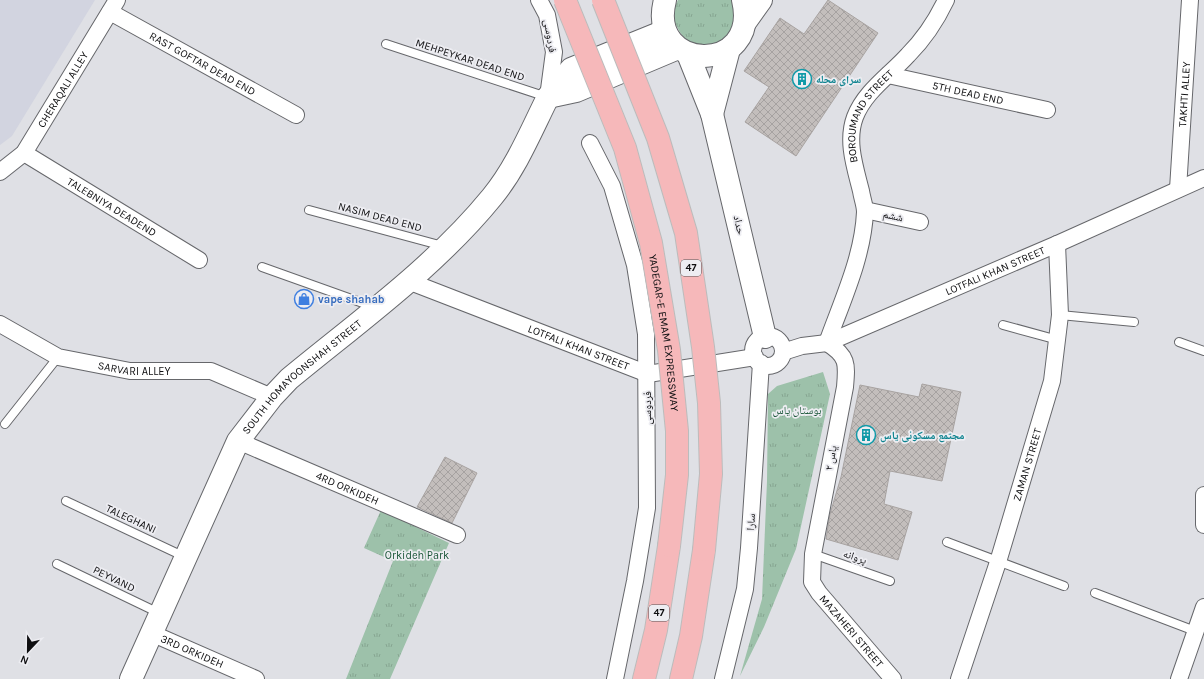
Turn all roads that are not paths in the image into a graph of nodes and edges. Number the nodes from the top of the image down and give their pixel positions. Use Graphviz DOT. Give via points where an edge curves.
graph roads {
  1 [pos="539,0"];
  2 [pos="565,0"];
  3 [pos="603,0"];
  4 [pos="743,0"];
  5 [pos="761,0"];
  6 [pos="946,0"];
  7 [pos="1190,0"];
  8 [pos="662,3"];
  9 [pos="114,6"];
  10 [pos="746,21"];
  11 [pos="665,31"];
  12 [pos="386,44"];
  13 [pos="729,49"];
  14 [pos="683,51"];
  15 [pos="888,75"];
  16 [pos="548,97"];
  17 [pos="1047,110"];
  18 [pos="712,114"];
  19 [pos="296,115"];
  20 [pos="590,143"];
  21 [pos="24,153"];
  22 [pos="0,172"];
  23 [pos="1204,178"];
  24 [pos="1178,189"];
  25 [pos="309,210"];
  26 [pos="865,210"];
  27 [pos="920,222"];
  28 [pos="1057,244"];
  29 [pos="445,246"];
  30 [pos="199,260"];
  31 [pos="262,267"];
  32 [pos="408,280"];
  33 [pos="376,308"];
  34 [pos="1060,315"];
  35 [pos="1134,322"];
  36 [pos="0,324"];
  37 [pos="1003,324"];
  38 [pos="765,337"];
  39 [pos="1058,340"];
  40 [pos="1178,342"];
  41 [pos="827,343"];
  42 [pos="1204,351"];
  43 [pos="783,352"];
  44 [pos="58,357"];
  45 [pos="758,360"];
  46 [pos="648,374"];
  47 [pos="272,397"];
  48 [pos="5,424"];
  49 [pos="238,441"];
  50 [pos="1204,495"];
  51 [pos="66,501"];
  52 [pos="1204,525"];
  53 [pos="458,535"];
  54 [pos="947,542"];
  55 [pos="813,554"];
  56 [pos="186,558"];
  57 [pos="998,562"];
  58 [pos="57,564"];
  59 [pos="890,581"];
  60 [pos="812,582"];
  61 [pos="1064,586"];
  62 [pos="1095,593"];
  63 [pos="1204,606"];
  64 [pos="161,614"];
  65 [pos="1195,631"];
  66 [pos="151,633"];
  67 [pos="131,679"];
  68 [pos="256,679"];
  69 [pos="615,679"];
  70 [pos="644,679"];
  71 [pos="681,679"];
  72 [pos="723,679"];
  73 [pos="893,679"];
  74 [pos="959,679"];
  75 [pos="1179,679"];
  1 -- 16 [label="street, فردوسی" via="547,15 554,52"];
  2 -- 70 [label="highway, YADEGAR-E EMAM EXPRESSWAY / 47, bridge" via="625,148 651,243 669,350 677,431 677,475 656,630"];
  3 -- 71 [label="highway, 47, bridge" via="658,138 686,233 703,347 711,474 704,550 691,636"];
  4 -- 10 [label="street"];
  5 -- 10 [label="street"];
  6 -- 15 [label="street, BOROUMAND STREET" via="926,35"];
  7 -- 24 [label="street, TAKHTI ALLEY"];
  8 -- 11 [label="street"];
  9 -- 19 [label="street, RAST GOFTAR DEAD END"];
  9 -- 21 [label="street, CHERAQALI ALLEY"];
  10 -- 13 [label="street" via="743,32"];
  11 -- 14 [label="street, حداد"];
  11 -- 16 [label="street, SOUTH HOMAYOONSHAH STREET" via="571,69"];
  12 -- 16 [label="lane, MEHPEYKAR DEAD END"];
  13 -- 14 [label="street" via="709,57"];
  13 -- 18 [label="street"];
  14 -- 16 [label="street" via="576,91"];
  14 -- 18 [label="street, حداد"];
  15 -- 17 [label="street, 5TH DEAD END"];
  15 -- 26 [label="street, BOROUMAND STREET" via="869,93 860,107 851,132 854,165"];
  16 -- 29 [label="street, SOUTH HOMAYOONSHAH STREET" via="512,168 492,197"];
  18 -- 38 [label="street, حداد"];
  20 -- 46 [label="street, فردوسی" via="612,186 635,265 646,334"];
  21 -- 22 [label="street, CHERAQALI ALLEY"];
  21 -- 30 [label="street, TALEBNIYA DEADEND"];
  23 -- 24 [label="street, LOTFALI KHAN STREET"];
  24 -- 28 [label="street, LOTFALI KHAN STREET"];
  25 -- 29 [label="lane, NASIM DEAD END"];
  26 -- 27 [label="street, ششم"];
  26 -- 41 [label="street, BOROUMAND STREET" via="859,254"];
  28 -- 34 [label="street, ZAMAN STREET"];
  28 -- 41 [label="street, LOTFALI KHAN STREET"];
  29 -- 32 [label="street, SOUTH HOMAYOONSHAH STREET"];
  31 -- 33 [label="lane"];
  32 -- 33 [label="street, SOUTH HOMAYOONSHAH STREET"];
  32 -- 46 [label="street, LOTFALI KHAN STREET"];
  33 -- 47 [label="street, SOUTH HOMAYOONSHAH STREET" via="289,379"];
  34 -- 35 [label="lane"];
  34 -- 39 [label="street, ZAMAN STREET"];
  36 -- 44 [label="street, SARVARI ALLEY"];
  37 -- 39 [label="lane"];
  38 -- 43 [label="street" via="772,336 779,340"];
  38 -- 45 [label="street" via="756,343 754,353"];
  39 -- 57 [label="street, ZAMAN STREET" via="1052,381"];
  40 -- 42 [label="lane"];
  41 -- 43 [label="street, LOTFALI KHAN STREET" via="802,346"];
  41 -- 55 [label="street, یاس ۲" via="844,357 845,387"];
  43 -- 45 [label="street" via="775,364 766,365"];
  44 -- 47 [label="street, SARVARI ALLEY" via="130,371 211,371"];
  44 -- 48 [label="lane"];
  45 -- 46 [label="street"];
  45 -- 72 [label="street, سارا" via="745,589"];
  46 -- 69 [label="street, فردوسی" via="647,508"];
  47 -- 49 [label="street, SOUTH HOMAYOONSHAH STREET"];
  49 -- 53 [label="street, 4RD ORKIDEH"];
  49 -- 56 [label="street, SOUTH HOMAYOONSHAH STREET"];
  50 -- 52 [label="street"];
  51 -- 56 [label="lane, TALEGHANI"];
  54 -- 57 [label="lane"];
  55 -- 59 [label="lane, پروانه"];
  55 -- 60 [label="street, یاس ۲"];
  56 -- 64 [label="street, SOUTH HOMAYOONSHAH STREET"];
  57 -- 61 [label="lane"];
  57 -- 74 [label="street, ZAMAN STREET"];
  58 -- 64 [label="lane, PEYVAND"];
  60 -- 73 [label="street, MAZAHERI STREET"];
  62 -- 65 [label="lane"];
  63 -- 65 [label="street"];
  64 -- 66 [label="street, SOUTH HOMAYOONSHAH STREET"];
  65 -- 75 [label="street"];
  66 -- 67 [label="street, SOUTH HOMAYOONSHAH STREET"];
  66 -- 68 [label="street, 3RD ORKIDEH"];
}
